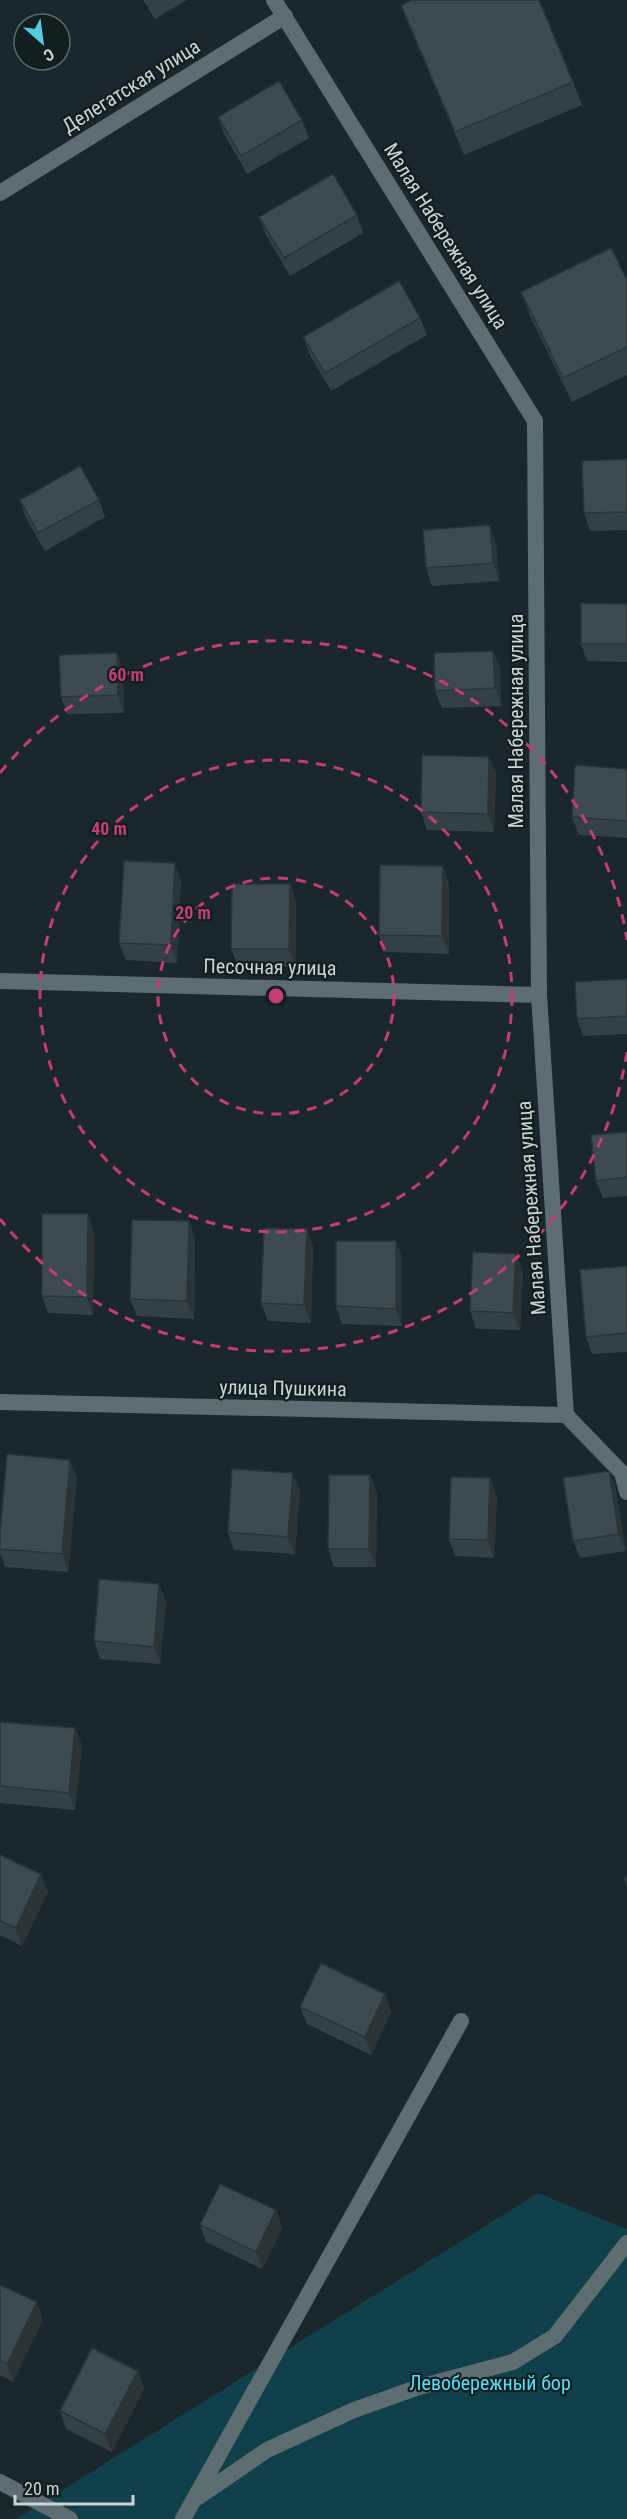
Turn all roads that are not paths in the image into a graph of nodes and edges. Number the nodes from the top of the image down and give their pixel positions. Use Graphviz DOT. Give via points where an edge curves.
graph roads {
  1 [pos="274,0"];
  2 [pos="285,16"];
  3 [pos="0,193"];
  4 [pos="0,981"];
  5 [pos="539,995"];
  6 [pos="0,1402"];
  7 [pos="566,1415"];
  8 [pos="627,1492"];
  9 [pos="461,2020"];
  10 [pos="627,2243"];
  11 [pos="0,2482"];
  12 [pos="194,2500"];
  13 [pos="70,2519"];
  14 [pos="183,2519"];
  1 -- 2 [label="street, Малая Набережная улица"];
  2 -- 3 [label="street, Делегатская улица"];
  2 -- 5 [label="street, Малая Набережная улица" via="535,421"];
  4 -- 5 [label="street, Песочная улица"];
  5 -- 7 [label="street, Малая Набережная улица"];
  6 -- 7 [label="street, улица Пушкина"];
  7 -- 8 [label="street" via="622,1473"];
  9 -- 12 [label="street"];
  10 -- 12 [label="street" via="555,2336 513,2362 419,2387 354,2410 267,2450"];
  11 -- 13 [label="street"];
  12 -- 14 [label="street"];
}
